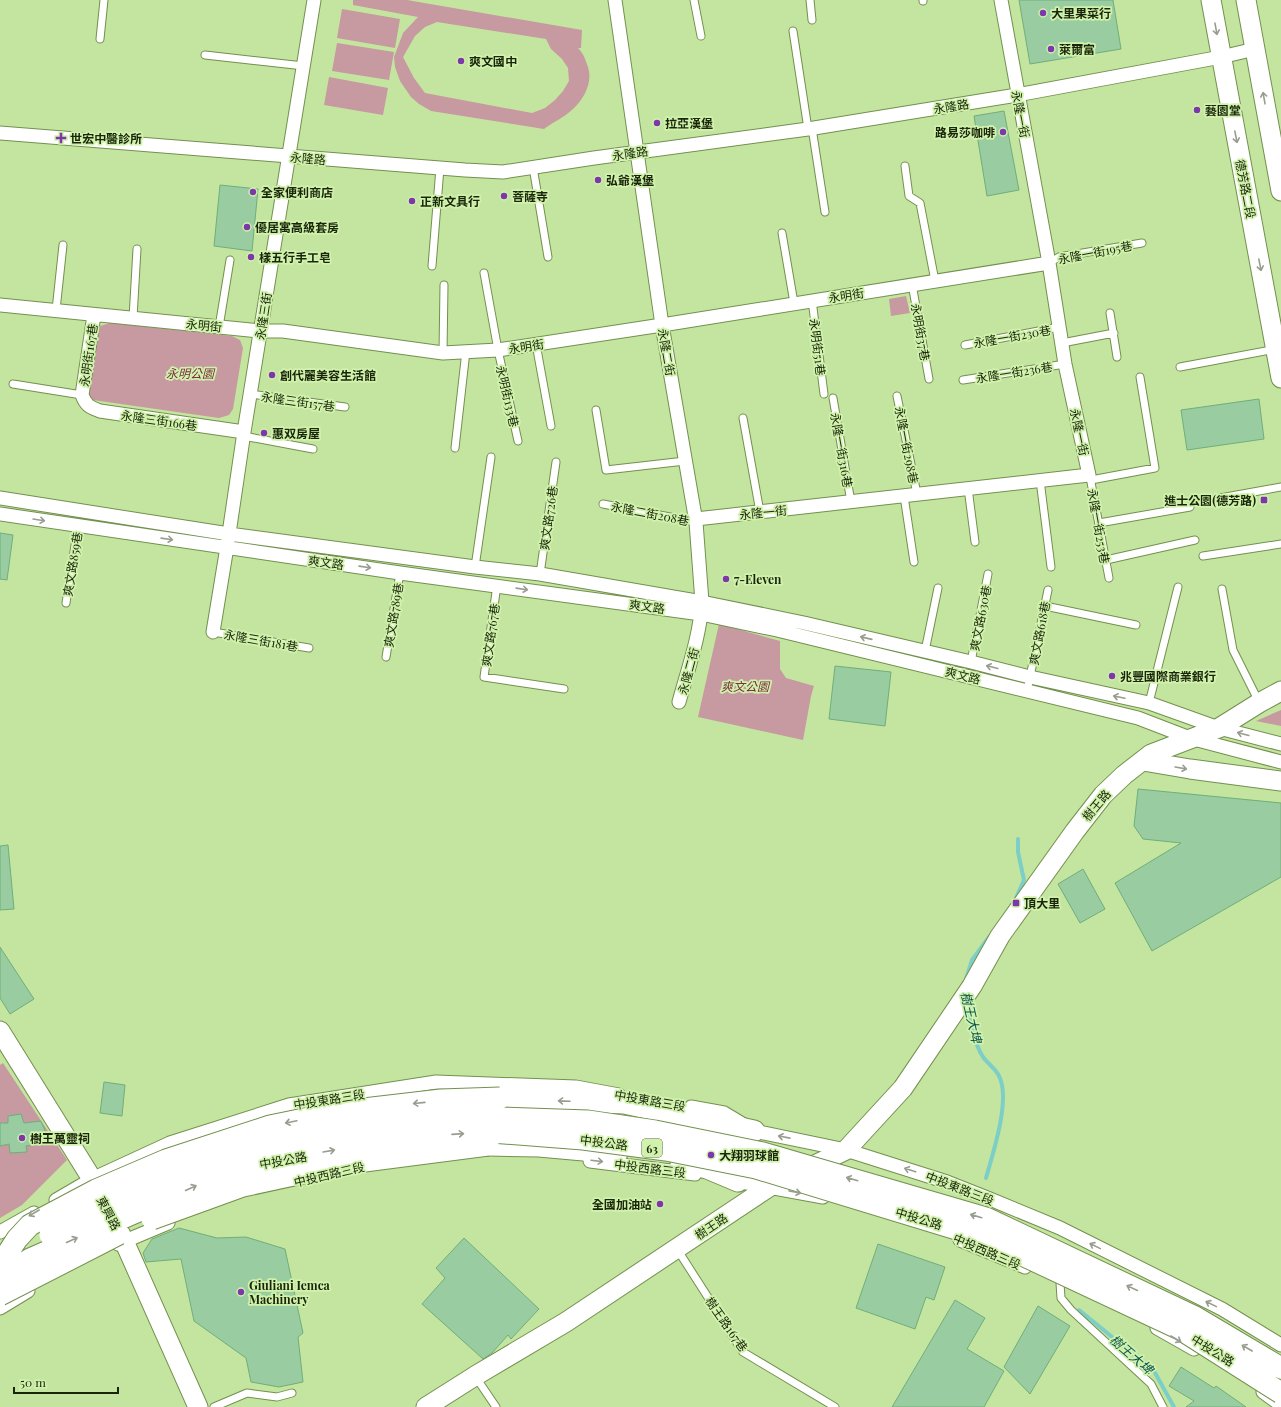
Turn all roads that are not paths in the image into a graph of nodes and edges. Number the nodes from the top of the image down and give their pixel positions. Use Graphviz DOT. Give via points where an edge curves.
graph roads {
  1 [pos="104,0"];
  2 [pos="314,0"];
  3 [pos="615,0"];
  4 [pos="694,0"];
  5 [pos="810,0"];
  6 [pos="1001,0"];
  7 [pos="1211,0"];
  8 [pos="1246,0"];
  9 [pos="812,20"];
  10 [pos="793,31"];
  11 [pos="701,36"];
  12 [pos="100,39"];
  13 [pos="1255,49"];
  14 [pos="206,56"];
  15 [pos="1222,57"];
  16 [pos="304,66"];
  17 [pos="1017,95"];
  18 [pos="810,129"];
  19 [pos="0,133"];
  20 [pos="637,152"];
  21 [pos="289,156"];
  22 [pos="905,166"];
  23 [pos="533,167"];
  24 [pos="440,168"];
  25 [pos="1281,191"];
  26 [pos="825,212"];
  27 [pos="782,233"];
  28 [pos="1142,243"];
  29 [pos="63,244"];
  30 [pos="137,249"];
  31 [pos="548,257"];
  32 [pos="230,260"];
  33 [pos="1049,263"];
  34 [pos="432,266"];
  35 [pos="484,273"];
  36 [pos="934,281"];
  37 [pos="912,284"];
  38 [pos="444,285"];
  39 [pos="812,300"];
  40 [pos="794,303"];
  41 [pos="0,305"];
  42 [pos="56,310"];
  43 [pos="1110,313"];
  44 [pos="94,314"];
  45 [pos="133,318"];
  46 [pos="662,325"];
  47 [pos="219,326"];
  48 [pos="1059,328"];
  49 [pos="260,331"];
  50 [pos="1114,333"];
  51 [pos="1062,343"];
  52 [pos="536,344"];
  53 [pos="965,344"];
  54 [pos="1276,349"];
  55 [pos="498,350"];
  56 [pos="466,352"];
  57 [pos="443,353"];
  58 [pos="1117,358"];
  59 [pos="1065,364"];
  60 [pos="1180,366"];
  61 [pos="1140,377"];
  62 [pos="1281,378"];
  63 [pos="930,379"];
  64 [pos="963,380"];
  65 [pos="13,384"];
  66 [pos="250,394"];
  67 [pos="824,394"];
  68 [pos="82,395"];
  69 [pos="898,396"];
  70 [pos="833,398"];
  71 [pos="345,407"];
  72 [pos="596,410"];
  73 [pos="743,418"];
  74 [pos="551,426"];
  75 [pos="243,434"];
  76 [pos="518,441"];
  77 [pos="313,448"];
  78 [pos="455,448"];
  79 [pos="491,457"];
  80 [pos="685,461"];
  81 [pos="556,462"];
  82 [pos="1090,477"];
  83 [pos="1040,480"];
  84 [pos="1281,487"];
  85 [pos="968,488"];
  86 [pos="911,495"];
  87 [pos="0,498"];
  88 [pos="1208,500"];
  89 [pos="851,502"];
  90 [pos="603,504"];
  91 [pos="1190,507"];
  92 [pos="760,512"];
  93 [pos="0,514"];
  94 [pos="696,520"];
  95 [pos="1099,524"];
  96 [pos="78,526"];
  97 [pos="229,534"];
  98 [pos="1195,540"];
  99 [pos="975,542"];
  100 [pos="1281,544"];
  101 [pos="227,547"];
  102 [pos="1203,556"];
  103 [pos="1106,560"];
  104 [pos="914,562"];
  105 [pos="475,567"];
  106 [pos="1051,567"];
  107 [pos="400,572"];
  108 [pos="540,574"];
  109 [pos="988,574"];
  110 [pos="1109,578"];
  111 [pos="497,585"];
  112 [pos="1178,587"];
  113 [pos="938,588"];
  114 [pos="1222,589"];
  115 [pos="1048,590"];
  116 [pos="66,603"];
  117 [pos="1045,606"];
  118 [pos="701,608"];
  119 [pos="1136,625"];
  120 [pos="213,632"];
  121 [pos="309,648"];
  122 [pos="925,651"];
  123 [pos="386,657"];
  124 [pos="971,662"];
  125 [pos="1030,677"];
  126 [pos="564,690"];
  127 [pos="1027,691"];
  128 [pos="1281,691"];
  129 [pos="679,702"];
  130 [pos="1149,703"];
  131 [pos="1259,703"];
  132 [pos="1219,728"];
  133 [pos="1190,738"];
  134 [pos="1281,744"];
  135 [pos="1143,761"];
  136 [pos="1281,762"];
  137 [pos="1281,781"];
  138 [pos="0,1030"];
  139 [pos="754,1131"];
  140 [pos="846,1150"];
  141 [pos="92,1179"];
  142 [pos="738,1181"];
  143 [pos="769,1187"];
  144 [pos="990,1199"];
  145 [pos="0,1232"];
  146 [pos="124,1241"];
  147 [pos="970,1244"];
  148 [pos="677,1249"];
  149 [pos="1,1265"];
  150 [pos="1060,1282"];
  151 [pos="0,1295"];
  152 [pos="0,1308"];
  153 [pos="1281,1345"];
  154 [pos="1281,1368"];
  155 [pos="475,1376"];
  156 [pos="292,1393"];
  157 [pos="1281,1393"];
  158 [pos="1281,1405"];
  159 [pos="198,1407"];
  160 [pos="214,1407"];
  161 [pos="426,1407"];
  162 [pos="496,1407"];
  163 [pos="834,1407"];
  164 [pos="1163,1407"];
  1 -- 12 [label="lane"];
  2 -- 16 [label="street, 永隆三街"];
  3 -- 20 [label="street, 永隆二街"];
  4 -- 11 [label="lane"];
  5 -- 9 [label="lane"];
  6 -- 17 [label="street, 永隆一街"];
  7 -- 15 [label="street, 德芳路二段, one-way"];
  8 -- 13 [label="street"];
  10 -- 18 [label="lane"];
  13 -- 15 [label="street, 永隆路"];
  25 -- 13 [label="street, one-way"];
  14 -- 16 [label="lane"];
  15 -- 17 [label="street, 永隆路"];
  15 -- 54 [label="street, 德芳路二段, one-way"];
  16 -- 21 [label="street, 永隆三街"];
  17 -- 18 [label="street, 永隆路"];
  17 -- 33 [label="street, 永隆一街"];
  18 -- 20 [label="street, 永隆路"];
  18 -- 26 [label="lane"];
  19 -- 21 [label="street, 永隆路"];
  20 -- 23 [label="street, 永隆路"];
  20 -- 46 [label="street, 永隆二街"];
  21 -- 24 [label="street, 永隆路"];
  21 -- 49 [label="street, 永隆三街"];
  22 -- 36 [label="lane" via="909,196 920,203"];
  23 -- 24 [label="street, 永隆路" via="503,172"];
  23 -- 31 [label="lane"];
  24 -- 34 [label="lane"];
  27 -- 40 [label="lane"];
  28 -- 33 [label="lane, 永隆一街195巷" via="1059,257"];
  29 -- 42 [label="lane"];
  30 -- 45 [label="lane"];
  32 -- 47 [label="lane"];
  33 -- 36 [label="street, 永明街"];
  33 -- 48 [label="street, 永隆一街"];
  35 -- 55 [label="lane, 永明街133巷"];
  36 -- 37 [label="street, 永明街"];
  37 -- 39 [label="street, 永明街"];
  37 -- 63 [label="lane, 永明街37巷"];
  38 -- 57 [label="lane"];
  39 -- 40 [label="street, 永明街"];
  39 -- 67 [label="lane, 永明街51巷"];
  40 -- 46 [label="street, 永明街"];
  41 -- 42 [label="street, 永明街"];
  42 -- 44 [label="street, 永明街"];
  43 -- 50 [label="lane"];
  44 -- 45 [label="street, 永明街"];
  44 -- 68 [label="street, 永明街167巷"];
  45 -- 47 [label="street, 永明街"];
  46 -- 52 [label="street, 永明街"];
  46 -- 80 [label="street, 永隆二街"];
  47 -- 49 [label="street, 永明街"];
  48 -- 51 [label="street, 永隆一街"];
  48 -- 53 [label="lane, 永隆一街230巷"];
  49 -- 57 [label="street, 永明街" via="283,331"];
  49 -- 66 [label="street, 永隆三街"];
  50 -- 51 [label="lane"];
  50 -- 58 [label="lane"];
  51 -- 59 [label="street, 永隆一街"];
  52 -- 55 [label="street, 永明街"];
  52 -- 74 [label="lane"];
  54 -- 60 [label="lane"];
  54 -- 62 [label="street, 德芳路二段"];
  55 -- 56 [label="street, 永明街"];
  55 -- 76 [label="lane, 永明街133巷"];
  56 -- 57 [label="street, 永明街"];
  56 -- 78 [label="lane"];
  59 -- 64 [label="lane, 永隆一街236巷"];
  59 -- 82 [label="street, 永隆一街"];
  61 -- 82 [label="lane" via="1155,468"];
  65 -- 68 [label="lane"];
  66 -- 71 [label="lane, 永隆三街157巷"];
  66 -- 75 [label="street, 永隆三街"];
  68 -- 75 [label="street, 永隆三街166巷" via="89,407 100,411"];
  69 -- 86 [label="lane, 永隆一街298巷"];
  70 -- 89 [label="lane, 永隆一街316巷"];
  72 -- 80 [label="lane" via="606,470"];
  73 -- 92 [label="lane"];
  75 -- 77 [label="lane"];
  75 -- 97 [label="street, 永隆三街"];
  79 -- 105 [label="lane"];
  80 -- 94 [label="street, 永隆二街"];
  81 -- 108 [label="lane, 爽文路726巷"];
  82 -- 83 [label="street, 永隆一街"];
  82 -- 95 [label="lane, 永隆一街253巷"];
  83 -- 85 [label="street, 永隆一街"];
  83 -- 106 [label="lane"];
  84 -- 88 [label="lane"];
  85 -- 86 [label="street, 永隆一街"];
  85 -- 99 [label="lane"];
  86 -- 89 [label="street, 永隆一街"];
  86 -- 104 [label="lane, 永隆一街298巷"];
  87 -- 97 [label="street, 爽文路"];
  89 -- 92 [label="street, 永隆一街"];
  90 -- 94 [label="lane, 永隆二街208巷"];
  91 -- 95 [label="lane"];
  92 -- 94 [label="street, 永隆一街"];
  93 -- 96 [label="street, 爽文路, one-way"];
  94 -- 118 [label="street, 永隆二街"];
  95 -- 103 [label="lane, 永隆一街253巷"];
  96 -- 101 [label="street, 爽文路, one-way"];
  96 -- 116 [label="lane, 爽文路859巷"];
  97 -- 101 [label="street, 永隆三街"];
  97 -- 105 [label="street, 爽文路"];
  98 -- 103 [label="lane"];
  100 -- 102 [label="lane"];
  101 -- 107 [label="street, 爽文路, one-way"];
  101 -- 120 [label="street, 永隆三街"];
  103 -- 110 [label="lane, 永隆一街253巷"];
  105 -- 108 [label="street, 爽文路"];
  107 -- 111 [label="street, 爽文路"];
  107 -- 123 [label="lane, 爽文路789巷"];
  108 -- 118 [label="street, 爽文路"];
  109 -- 124 [label="lane, 爽文路630巷"];
  111 -- 118 [label="street, 爽文路, one-way"];
  111 -- 126 [label="lane, 爽文路767巷" via="484,677"];
  112 -- 130 [label="lane"];
  113 -- 122 [label="lane"];
  114 -- 131 [label="lane" via="1234,650"];
  115 -- 117 [label="lane, 爽文路618巷"];
  117 -- 119 [label="lane"];
  117 -- 125 [label="lane, 爽文路618巷"];
  122 -- 118 [label="street, 爽文路, one-way" via="804,623"];
  118 -- 127 [label="street, 爽文路" via="777,630"];
  118 -- 129 [label="street, 永隆二街" via="698,634"];
  120 -- 121 [label="lane, 永隆三街181巷"];
  122 -- 124 [label="street, 爽文路"];
  125 -- 124 [label="street, 爽文路, one-way"];
  125 -- 127 [label="lane, 爽文路618巷"];
  130 -- 125 [label="street, 爽文路, one-way"];
  127 -- 133 [label="street, 爽文路" via="1138,718"];
  128 -- 131 [label="street, 樹王路"];
  130 -- 132 [label="street, 爽文路"];
  131 -- 132 [label="street, 樹王路"];
  132 -- 133 [label="street, 樹王路"];
  134 -- 132 [label="street, 爽文路, one-way"];
  133 -- 135 [label="street, 樹王路" via="1151,754"];
  133 -- 136 [label="street, 爽文路"];
  135 -- 137 [label="street, one-way"];
  135 -- 140 [label="street, 樹王路" via="1124,774 1075,831 1000,936 959,1007 903,1088"];
  138 -- 141 [label="street, 東興路"];
  140 -- 139 [label="street, 中投東路三段, one-way"];
  139 -- 141 [label="street, 中投東路三段" via="724,1113 576,1087 436,1082 289,1105 170,1143"];
  139 -- 149 [label="main road, one-way, bridge" via="624,1103 500,1098 441,1100 338,1112 270,1126 166,1160 96,1190 30,1225 17,1239"];
  140 -- 143 [label="street, 樹王路"];
  144 -- 140 [label="street, 中投東路三段, one-way" via="947,1182"];
  141 -- 145 [label="street, 中投東路三段, one-way"];
  141 -- 146 [label="street, 東興路"];
  142 -- 143 [label="street, 中投西路三段"];
  146 -- 142 [label="street, 中投西路三段, one-way" via="239,1195 387,1160 529,1153"];
  142 -- 151 [label="main road, bridge" via="707,1168 666,1158 539,1146 488,1145 349,1163 243,1186 136,1225"];
  143 -- 147 [label="street, 中投西路三段, one-way" via="839,1200 902,1218"];
  143 -- 148 [label="street, 樹王路"];
  144 -- 147 [label="street" via="1002,1214 1000,1236 987,1244"];
  153 -- 144 [label="street, 中投東路三段, one-way" via="1201,1298 1060,1228"];
  146 -- 152 [label="street, 中投西路三段"];
  146 -- 159 [label="street, 東興路"];
  147 -- 150 [label="street, 中投西路三段"];
  148 -- 155 [label="street, 樹王路" via="566,1322"];
  148 -- 163 [label="lane, 樹王路167巷" via="743,1352"];
  154 -- 149 [label="main road, 中投公路 / 63, one-way, bridge" via="1195,1317 986,1218 763,1153 655,1131 588,1121 502,1118 415,1121 283,1142 241,1152 169,1178 96,1212"];
  149 -- 157 [label="main road, 中投公路 / 63, one-way, bridge" via="30,1259 236,1168 410,1137 491,1132 583,1139 666,1150 756,1168 986,1238 1180,1329"];
  150 -- 158 [label="street, 中投西路三段, one-way" via="1156,1328 1245,1379"];
  150 -- 164 [label="lane" via="1061,1298 1151,1384"];
  155 -- 161 [label="street, 樹王路"];
  155 -- 162 [label="lane"];
  156 -- 160 [label="lane" via="277,1398 247,1393"];
}
